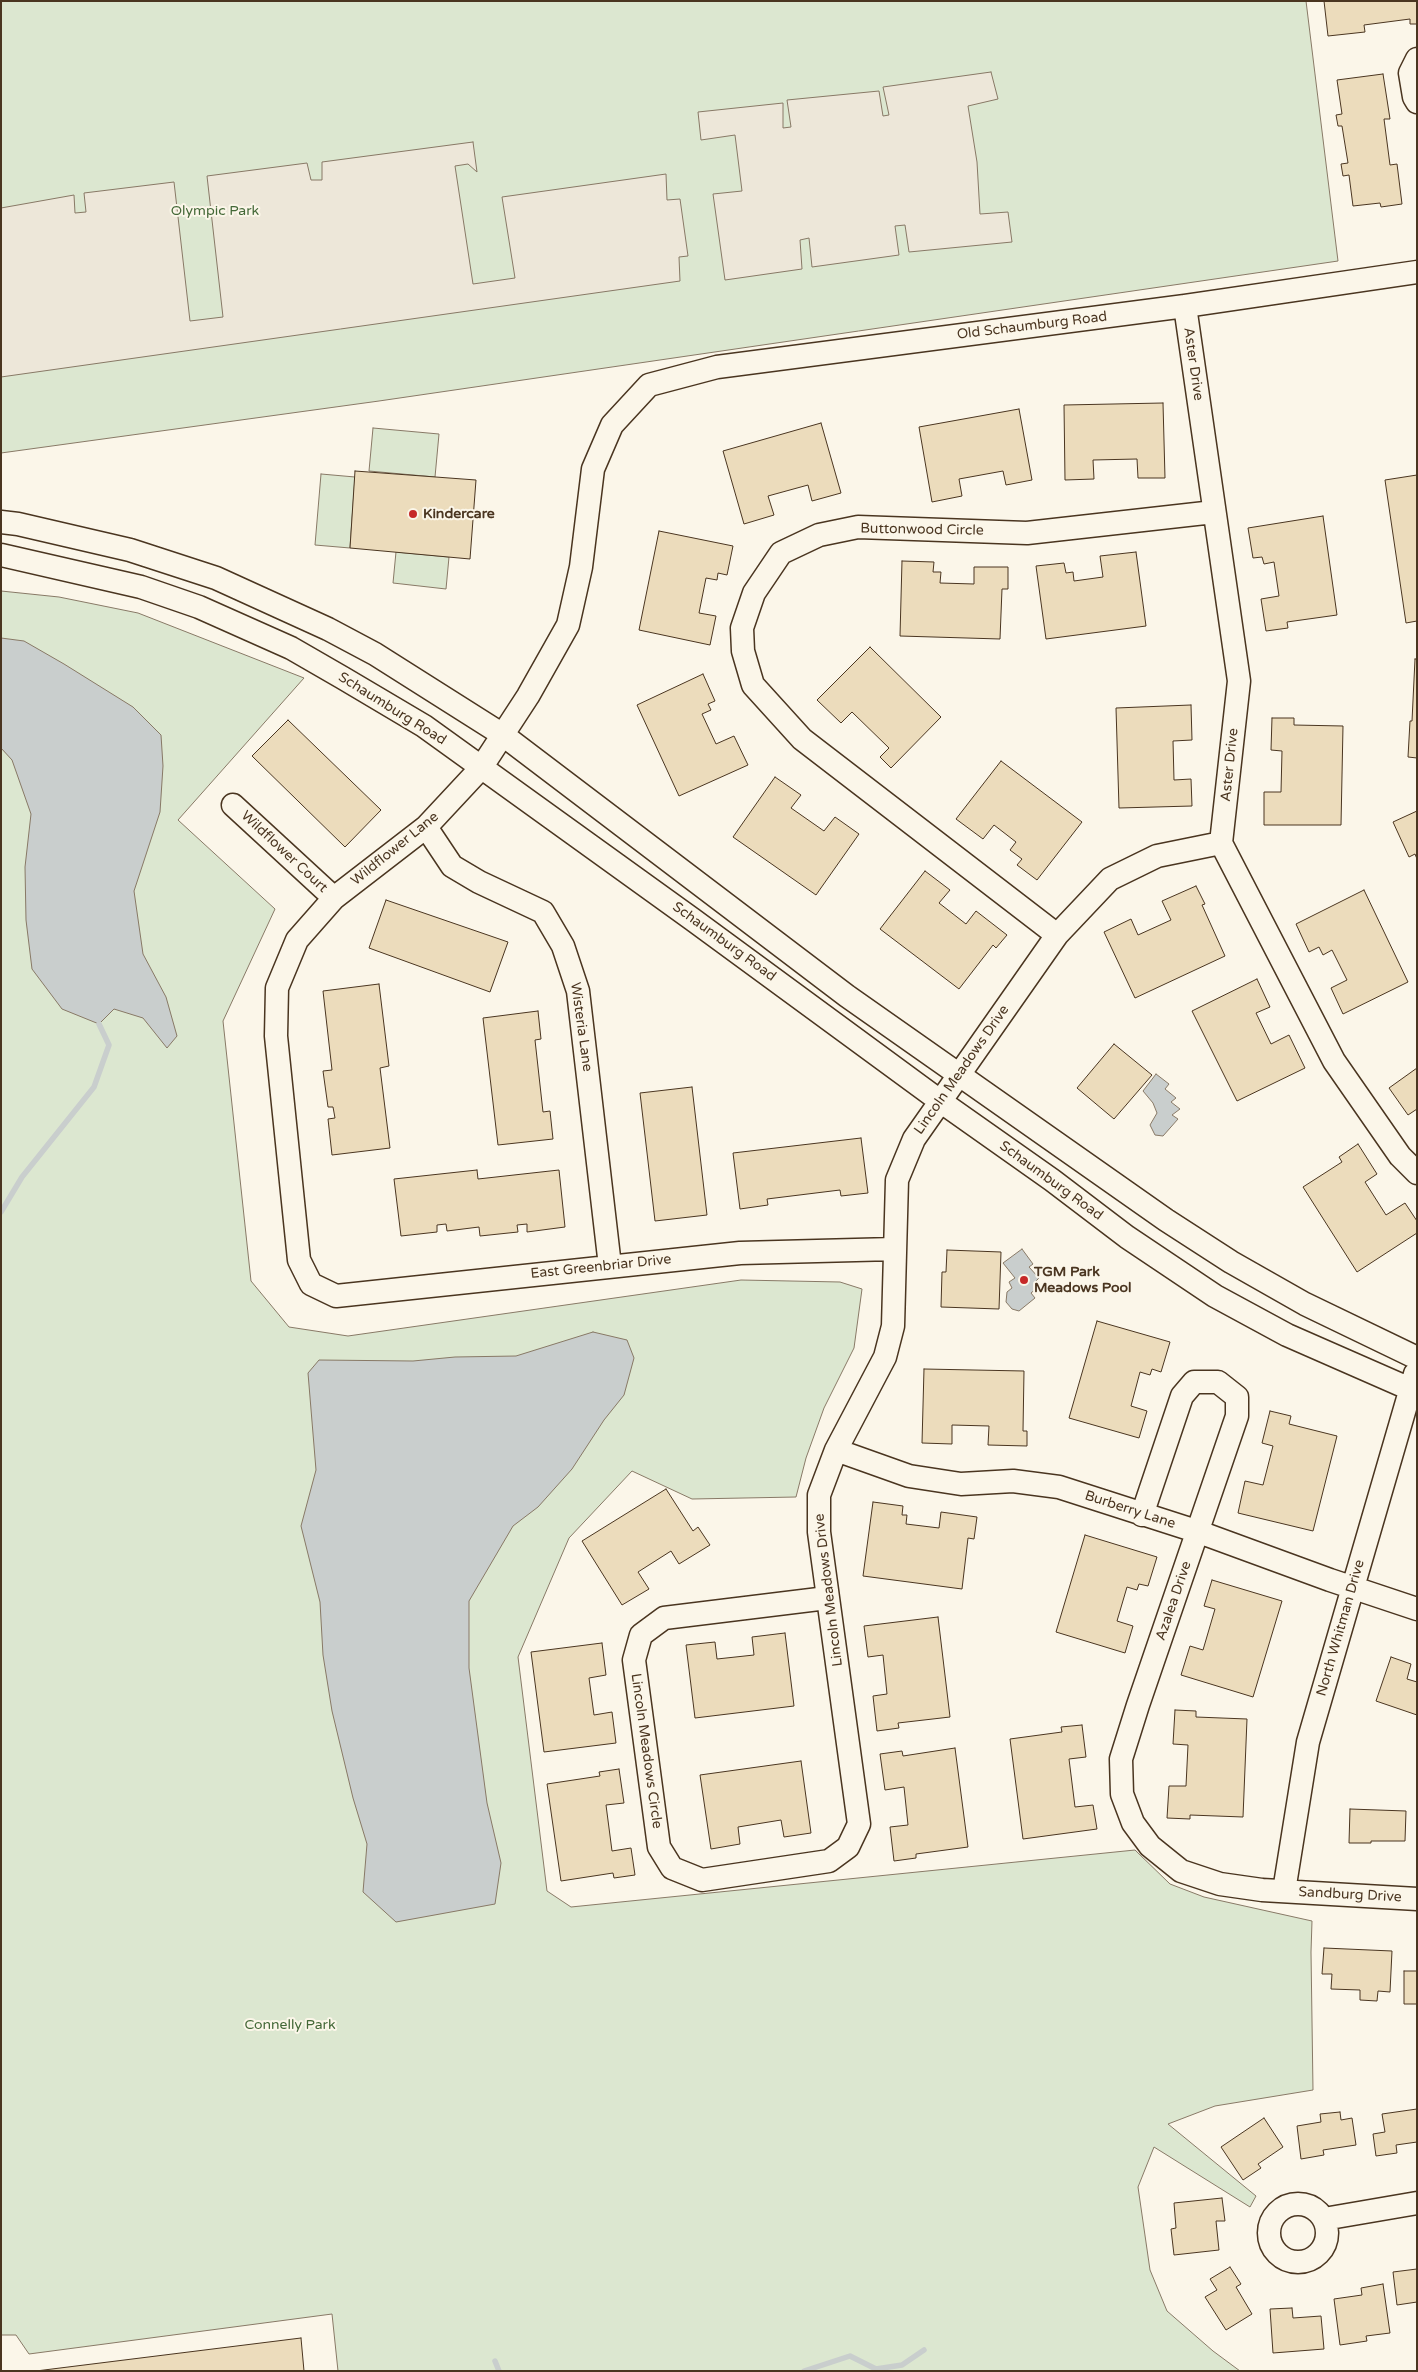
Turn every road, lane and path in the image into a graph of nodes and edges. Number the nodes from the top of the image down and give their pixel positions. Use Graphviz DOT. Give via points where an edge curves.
graph roads {
  1 [pos="1417,58"];
  2 [pos="1417,102"];
  3 [pos="1417,272"];
  4 [pos="1185,306"];
  5 [pos="649,385"];
  6 [pos="1214,512"];
  7 [pos="1,522"];
  8 [pos="1,555"];
  9 [pos="503,735"];
  10 [pos="481,768"];
  11 [pos="233,805"];
  12 [pos="426,827"];
  13 [pos="1221,843"];
  14 [pos="334,898"];
  15 [pos="1057,935"];
  16 [pos="960,1073"];
  17 [pos="940,1101"];
  18 [pos="1417,1173"];
  19 [pos="894,1249"];
  20 [pos="610,1266"];
  21 [pos="311,1284"];
  22 [pos="1417,1358"];
  23 [pos="1415,1383"];
  24 [pos="836,1450"];
  25 [pos="1142,1515"];
  26 [pos="1199,1532"];
  27 [pos="1354,1587"];
  28 [pos="828,1598"];
  29 [pos="1417,1609"];
  30 [pos="829,1861"];
  31 [pos="1284,1891"];
  32 [pos="1417,1899"];
  33 [pos="1417,2204"];
  34 [pos="1324,2220"];
  1 -- 2 [label="street" via="1410,73"];
  3 -- 4 [label="street, Old Schaumburg Road"];
  4 -- 5 [label="street, Old Schaumburg Road" via="718,367"];
  4 -- 6 [label="street, Aster Drive"];
  5 -- 9 [label="street, Wildflower Lane" via="612,425 593,470 581,567 568,626"];
  6 -- 13 [label="street, Aster Drive" via="1239,681"];
  6 -- 15 [label="street, Buttonwood Circle" via="1027,533 858,527 819,535 781,553 754,593 742,628 743,651 753,685 802,739"];
  7 -- 9 [label="street" via="130,550 225,582 328,628"];
  8 -- 10 [label="street, Schaumburg Road" via="141,587 250,629 290,648 424,726"];
  9 -- 10 [label="street, Wildflower Lane"];
  9 -- 16 [label="street" via="847,996"];
  10 -- 12 [label="street, Wildflower Lane"];
  10 -- 17 [label="street, Schaumburg Road"];
  11 -- 14 [label="street, Wildflower Court"];
  12 -- 14 [label="street, Wildflower Lane"];
  12 -- 20 [label="street, Wisteria Lane" via="452,866 542,912 564,946 578,991"];
  13 -- 15 [label="street, Lincoln Meadows Drive" via="1157,856 1110,879"];
  13 -- 18 [label="street" via="1334,1061 1400,1156"];
  14 -- 21 [label="street, Wildflower Lane" via="297,940 277,988 276,1036 299,1260"];
  15 -- 16 [label="street, Lincoln Meadows Drive"];
  16 -- 17 [label="street, Lincoln Meadows Drive"];
  16 -- 22 [label="street" via="1094,1171 1231,1262 1305,1304"];
  17 -- 19 [label="street, Lincoln Meadows Drive" via="914,1138 898,1180"];
  17 -- 23 [label="street, Schaumburg Road" via="1215,1296 1287,1336"];
  19 -- 20 [label="street, East Greenbriar Drive" via="740,1253"];
  19 -- 24 [label="street, Lincoln Meadows Drive" via="893,1326 885,1357"];
  20 -- 21 [label="street, East Greenbriar Drive" via="336,1296"];
  23 -- 27 [label="street, North Whitman Drive"];
  24 -- 25 [label="street, Burberry Lane" via="909,1476 961,1484 1013,1481 1060,1487"];
  24 -- 28 [label="street, Lincoln Meadows Drive" via="819,1495 819,1532"];
  25 -- 26 [label="street, Burberry Lane"];
  25 -- 26 [label="street, Azalea Drive" via="1182,1396 1194,1382 1218,1382 1236,1397 1237,1416"];
  26 -- 27 [label="street, Burberry Lane"];
  26 -- 31 [label="street, Azalea Drive" via="1121,1760 1122,1794 1133,1823 1150,1846 1181,1871 1220,1884"];
  27 -- 29 [label="street, Burberry Lane"];
  27 -- 31 [label="street, North Whitman Drive" via="1308,1742"];
  28 -- 30 [label="street, Lincoln Meadows Drive" via="859,1824 848,1847"];
  28 -- 30 [label="street, Lincoln Meadows Circle" via="664,1618 642,1635 634,1660 659,1847 672,1868 702,1880"];
  31 -- 32 [label="street, Sandburg Drive"];
  33 -- 34 [label="street"];
}
